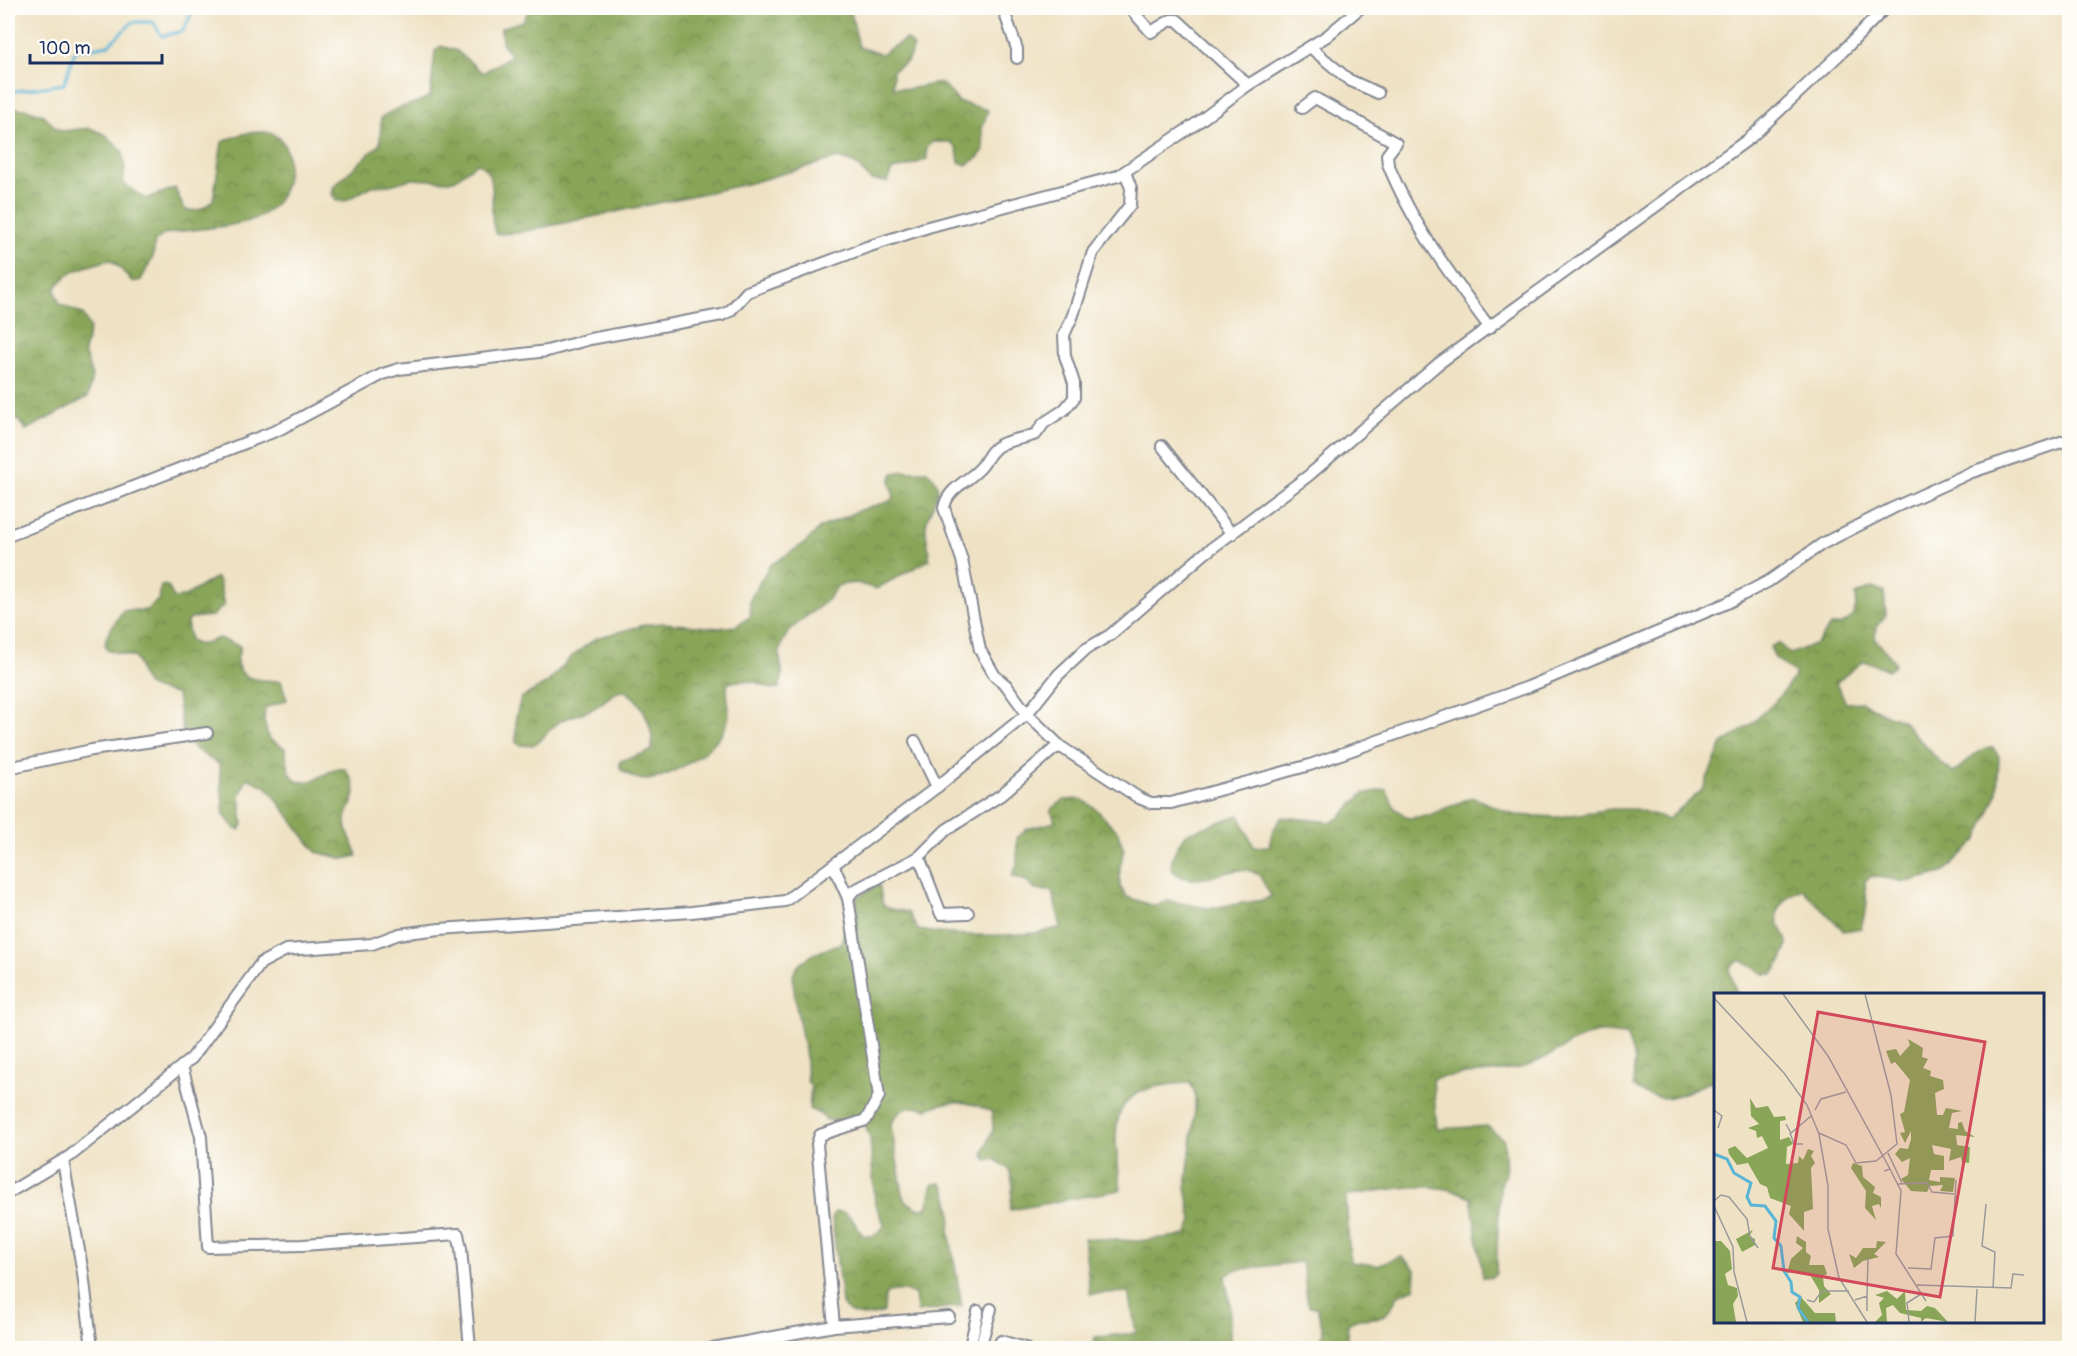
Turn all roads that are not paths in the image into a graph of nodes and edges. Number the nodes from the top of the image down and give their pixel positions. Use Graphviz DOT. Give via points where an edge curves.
graph roads {
  1 [pos="1003,8"];
  2 [pos="1130,8"];
  3 [pos="1360,8"];
  4 [pos="1885,8"];
  5 [pos="1310,47"];
  6 [pos="1017,58"];
  7 [pos="1248,85"];
  8 [pos="1378,93"];
  9 [pos="1302,108"];
  10 [pos="1125,172"];
  11 [pos="1490,328"];
  12 [pos="2070,439"];
  13 [pos="1162,446"];
  14 [pos="1232,534"];
  15 [pos="8,536"];
  16 [pos="1027,714"];
  17 [pos="207,733"];
  18 [pos="915,741"];
  19 [pos="1061,747"];
  20 [pos="8,768"];
  21 [pos="937,787"];
  22 [pos="920,857"];
  23 [pos="834,867"];
  24 [pos="848,898"];
  25 [pos="969,913"];
  26 [pos="182,1066"];
  27 [pos="63,1161"];
  28 [pos="8,1193"];
  29 [pos="949,1317"];
  30 [pos="834,1326"];
  31 [pos="92,1348"];
  32 [pos="470,1348"];
  33 [pos="713,1348"];
  34 [pos="997,1348"];
  35 [pos="1025,1348"];
  1 -- 6 [label="street"];
  2 -- 7 [label="street" via="1151,32 1177,20"];
  3 -- 5 [label="street"];
  4 -- 11 [label="street" via="1750,138"];
  5 -- 7 [label="street"];
  5 -- 8 [label="street" via="1349,80"];
  7 -- 10 [label="street"];
  9 -- 11 [label="street" via="1315,98 1322,99 1396,143 1387,155 1388,164 1410,211"];
  10 -- 15 [label="street" via="867,247 747,292 722,315 590,339 548,351 382,374 278,430"];
  10 -- 16 [label="street" via="1131,188 1130,205 1093,252 1065,330 1065,356 1075,393 1072,401 1036,434 994,448 981,467 945,502 983,659"];
  11 -- 14 [label="street" via="1438,364 1308,476"];
  12 -- 19 [label="street" via="1972,472 1893,508 1822,544 1769,581 1727,603 1528,687 1310,765 1160,804 1139,798"];
  13 -- 14 [label="street"];
  14 -- 16 [label="street" via="1110,635 1086,650 1058,675"];
  16 -- 19 [label="street"];
  16 -- 21 [label="street"];
  17 -- 20 [label="street" via="92,750"];
  18 -- 21 [label="street"];
  19 -- 22 [label="street" via="1001,795 946,830"];
  21 -- 23 [label="street"];
  22 -- 24 [label="street" via="853,891"];
  22 -- 25 [label="street" via="941,914"];
  23 -- 24 [label="street"];
  23 -- 26 [label="street" via="785,901 693,912 440,929 399,934 372,944 286,950 261,963 192,1058"];
  24 -- 30 [label="street" via="879,1096 866,1120 820,1135 817,1144"];
  26 -- 27 [label="street"];
  26 -- 32 [label="street" via="201,1137 208,1247 458,1234"];
  27 -- 28 [label="street"];
  27 -- 31 [label="street"];
  29 -- 30 [label="street"];
  30 -- 33 [label="street"];
  34 -- 35 [label="street" via="1001,1341"];
}
